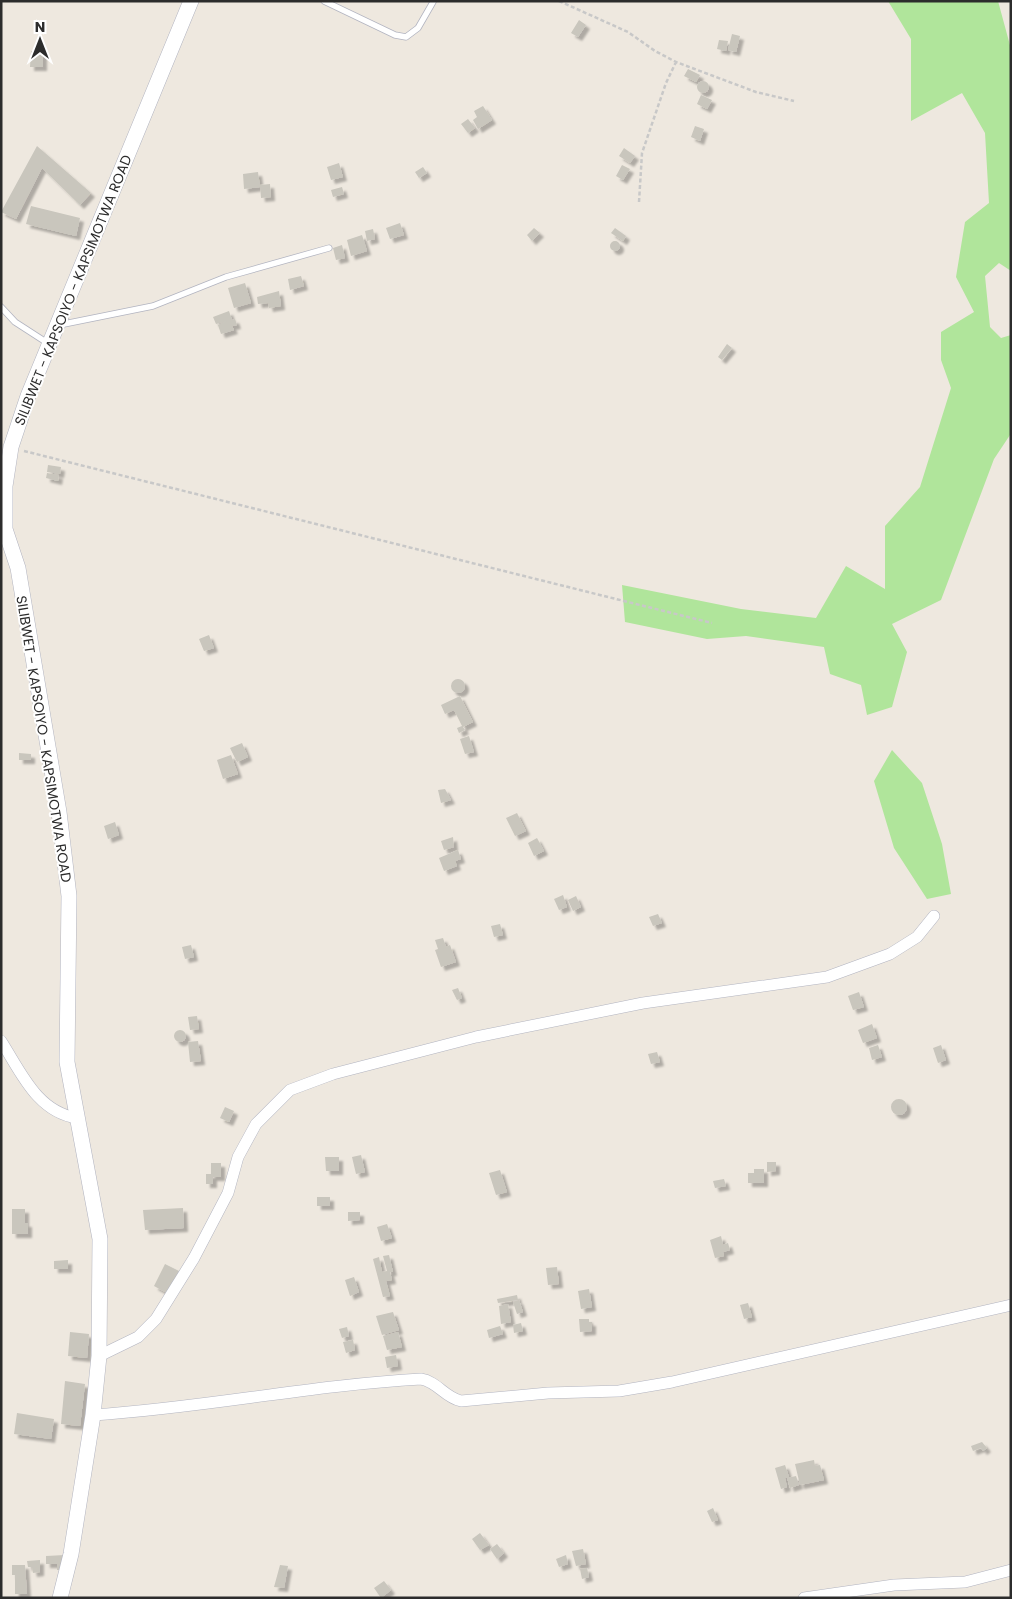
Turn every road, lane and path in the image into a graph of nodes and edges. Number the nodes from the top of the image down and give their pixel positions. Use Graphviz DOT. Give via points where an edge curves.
graph roads {
  1 [pos="191,1"];
  2 [pos="324,1"];
  3 [pos="559,1"];
  4 [pos="433,2"];
  5 [pos="676,62"];
  6 [pos="794,101"];
  7 [pos="639,202"];
  8 [pos="329,248"];
  9 [pos="1,307"];
  10 [pos="57,326"];
  11 [pos="50,344"];
  12 [pos="11,448"];
  13 [pos="5,467"];
  14 [pos="712,622"];
  15 [pos="934,916"];
  16 [pos="1,1041"];
  17 [pos="78,1118"];
  18 [pos="1011,1305"];
  19 [pos="99,1356"];
  20 [pos="93,1415"];
  21 [pos="1011,1570"];
  22 [pos="60,1598"];
  23 [pos="804,1598"];
  1 -- 10 [label="street, SILIBWET - KAPSOIYO - KAPSIMOTWA ROAD"];
  2 -- 4 [label="lane" via="395,35 406,37 418,28"];
  3 -- 5 [label="path" via="628,32"];
  5 -- 6 [label="path" via="738,86"];
  5 -- 7 [label="path" via="642,153"];
  8 -- 10 [label="lane" via="226,277 153,306"];
  9 -- 11 [label="lane" via="15,322"];
  10 -- 11 [label="street, SILIBWET - KAPSOIYO - KAPSIMOTWA ROAD"];
  11 -- 12 [label="street, SILIBWET - KAPSOIYO - KAPSIMOTWA ROAD"];
  12 -- 13 [label="street, SILIBWET - KAPSOIYO - KAPSIMOTWA ROAD"];
  12 -- 14 [label="path"];
  13 -- 17 [label="street, SILIBWET - KAPSOIYO - KAPSIMOTWA ROAD" via="5,529 18,568 59,812 69,896 67,1062"];
  15 -- 19 [label="street" via="917,937 890,954 827,977 643,1004 476,1037 333,1074 290,1090 256,1124 238,1157 228,1194 156,1319 138,1336"];
  16 -- 17 [label="street" via="30,1088 58,1112"];
  17 -- 19 [label="street, SILIBWET - KAPSOIYO - KAPSIMOTWA ROAD" via="100,1238"];
  18 -- 20 [label="street" via="672,1382 619,1391 548,1393 460,1402 450,1399 432,1381 421,1379 336,1385"];
  19 -- 20 [label="street, SILIBWET - KAPSOIYO - KAPSIMOTWA ROAD"];
  20 -- 22 [label="street, SILIBWET - KAPSOIYO - KAPSIMOTWA ROAD" via="71,1554"];
  21 -- 23 [label="street" via="965,1582 894,1585"];
}
